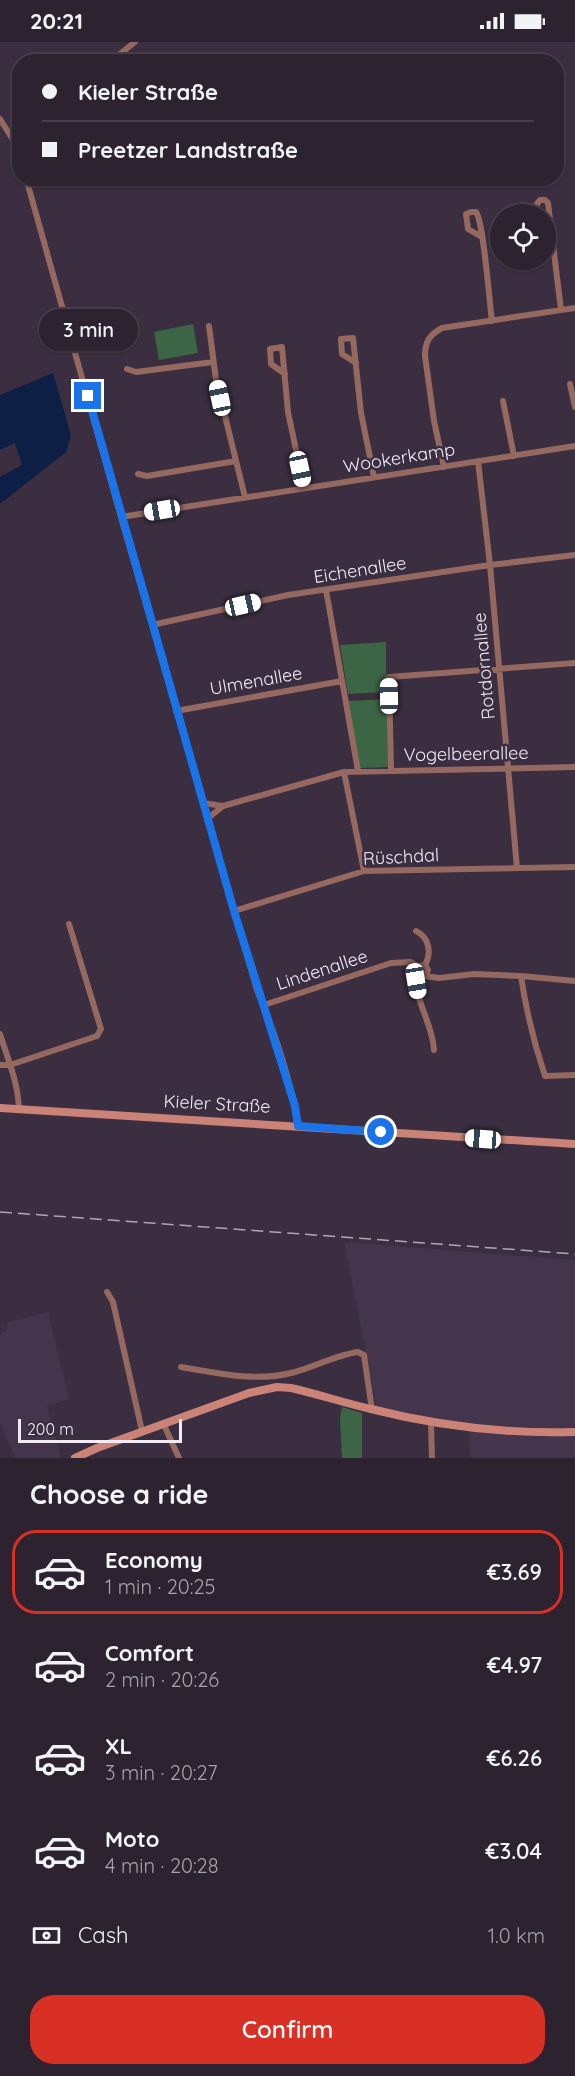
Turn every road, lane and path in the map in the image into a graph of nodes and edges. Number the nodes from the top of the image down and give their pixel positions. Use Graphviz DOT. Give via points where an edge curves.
graph roads {
  1 [pos="135,42"];
  2 [pos="120,54"];
  3 [pos="0,119"];
  4 [pos="12,138"];
  5 [pos="28,186"];
  6 [pos="537,204"];
  7 [pos="548,204"];
  8 [pos="482,237"];
  9 [pos="555,270"];
  10 [pos="575,308"];
  11 [pos="561,310"];
  12 [pos="492,321"];
  13 [pos="209,326"];
  14 [pos="213,362"];
  15 [pos="356,363"];
  16 [pos="127,369"];
  17 [pos="285,374"];
  18 [pos="570,384"];
  19 [pos="503,401"];
  20 [pos="575,408"];
  21 [pos="575,446"];
  22 [pos="514,456"];
  23 [pos="236,460"];
  24 [pos="478,461"];
  25 [pos="444,467"];
  26 [pos="138,474"];
  27 [pos="374,477"];
  28 [pos="304,488"];
  29 [pos="245,497"];
  30 [pos="121,517"];
  31 [pos="575,555"];
  32 [pos="490,565"];
  33 [pos="326,590"];
  34 [pos="152,626"];
  35 [pos="575,663"];
  36 [pos="499,669"];
  37 [pos="342,681"];
  38 [pos="176,711"];
  39 [pos="575,767"];
  40 [pos="508,768"];
  41 [pos="391,770"];
  42 [pos="358,771"];
  43 [pos="344,772"];
  44 [pos="203,803"];
  45 [pos="223,806"];
  46 [pos="207,819"];
  47 [pos="575,867"];
  48 [pos="517,868"];
  49 [pos="364,872"];
  50 [pos="234,911"];
  51 [pos="69,924"];
  52 [pos="416,931"];
  53 [pos="422,966"];
  54 [pos="418,975"];
  55 [pos="426,975"];
  56 [pos="521,976"];
  57 [pos="573,980"];
  58 [pos="264,1005"];
  59 [pos="0,1034"];
  60 [pos="434,1050"];
  61 [pos="0,1065"];
  62 [pos="10,1065"];
  63 [pos="575,1075"];
  64 [pos="0,1108"];
  65 [pos="19,1109"];
  66 [pos="298,1126"];
  67 [pos="575,1144"];
  68 [pos="106,1292"];
  69 [pos="181,1367"];
  70 [pos="372,1410"];
  71 [pos="431,1422"];
  72 [pos="163,1424"];
  73 [pos="142,1431"];
  74 [pos="575,1432"];
  75 [pos="75,1458"];
  76 [pos="179,1458"];
  77 [pos="432,1458"];
  1 -- 2 [label="street"];
  3 -- 4 [label="street"];
  5 -- 30 [label="street"];
  6 -- 7 [label="street" via="545,200"];
  8 -- 12 [label="street"];
  9 -- 11 [label="street"];
  10 -- 11 [label="street"];
  11 -- 12 [label="street"];
  12 -- 25 [label="street" via="450,327 435,332 427,341 434,421"];
  13 -- 14 [label="street"];
  14 -- 16 [label="street" via="136,372"];
  14 -- 23 [label="street"];
  15 -- 27 [label="street"];
  17 -- 28 [label="street" via="288,412"];
  18 -- 20 [label="street"];
  19 -- 22 [label="street"];
  21 -- 22 [label="street, Wookerkamp"];
  22 -- 24 [label="street, Wookerkamp"];
  23 -- 26 [label="street" via="147,476"];
  23 -- 29 [label="street"];
  24 -- 25 [label="street, Wookerkamp"];
  24 -- 32 [label="street, Rotdornallee"];
  25 -- 27 [label="street, Wookerkamp"];
  27 -- 28 [label="street, Wookerkamp"];
  28 -- 29 [label="street, Wookerkamp"];
  29 -- 30 [label="street, Wookerkamp"];
  30 -- 34 [label="street"];
  31 -- 32 [label="street, Eichenallee"];
  32 -- 33 [label="street, Eichenallee"];
  32 -- 36 [label="street, Rotdornallee"];
  33 -- 34 [label="street, Eichenallee"];
  33 -- 37 [label="street"];
  34 -- 38 [label="street"];
  35 -- 36 [label="street"];
  36 -- 40 [label="street, Rotdornallee"];
  36 -- 41 [label="street" via="389,677"];
  37 -- 38 [label="street, Ulmenallee"];
  37 -- 42 [label="street"];
  38 -- 44 [label="street"];
  39 -- 40 [label="street, Vogelbeerallee"];
  40 -- 41 [label="street, Vogelbeerallee"];
  40 -- 48 [label="street, Rotdornallee"];
  41 -- 42 [label="street, Vogelbeerallee"];
  42 -- 43 [label="street, Vogelbeerallee"];
  43 -- 45 [label="street, Vogelbeerallee"];
  43 -- 49 [label="street"];
  44 -- 45 [label="street"];
  44 -- 46 [label="street"];
  45 -- 46 [label="street"];
  46 -- 50 [label="street"];
  47 -- 48 [label="street, Rüschdal"];
  48 -- 49 [label="street, Rüschdal"];
  49 -- 50 [label="street, Rüschdal"];
  50 -- 58 [label="street"];
  51 -- 62 [label="street" via="101,1029 97,1036"];
  52 -- 53 [label="street" via="426,940 429,959"];
  53 -- 54 [label="street" via="416,970"];
  53 -- 55 [label="street" via="428,970"];
  53 -- 58 [label="street, Lindenallee" via="390,963"];
  54 -- 55 [label="street"];
  54 -- 60 [label="street" via="418,995"];
  55 -- 56 [label="street"];
  56 -- 57 [label="street"];
  56 -- 63 [label="street" via="530,1027 545,1076"];
  58 -- 66 [label="street"];
  59 -- 62 [label="street"];
  61 -- 62 [label="street"];
  62 -- 65 [label="street" via="15,1074"];
  64 -- 65 [label="main road, Kieler Straße"];
  65 -- 66 [label="main road, Kieler Straße"];
  66 -- 67 [label="main road, Kieler Straße"];
  68 -- 73 [label="street" via="113,1302"];
  69 -- 70 [label="street" via="270,1377 358,1352 364,1355"];
  70 -- 71 [label="main road"];
  70 -- 72 [label="main road" via="318,1394 277,1388 249,1393"];
  71 -- 74 [label="main road" via="469,1428"];
  71 -- 77 [label="street"];
  72 -- 73 [label="main road"];
  72 -- 76 [label="street"];
  73 -- 75 [label="main road"];
}
